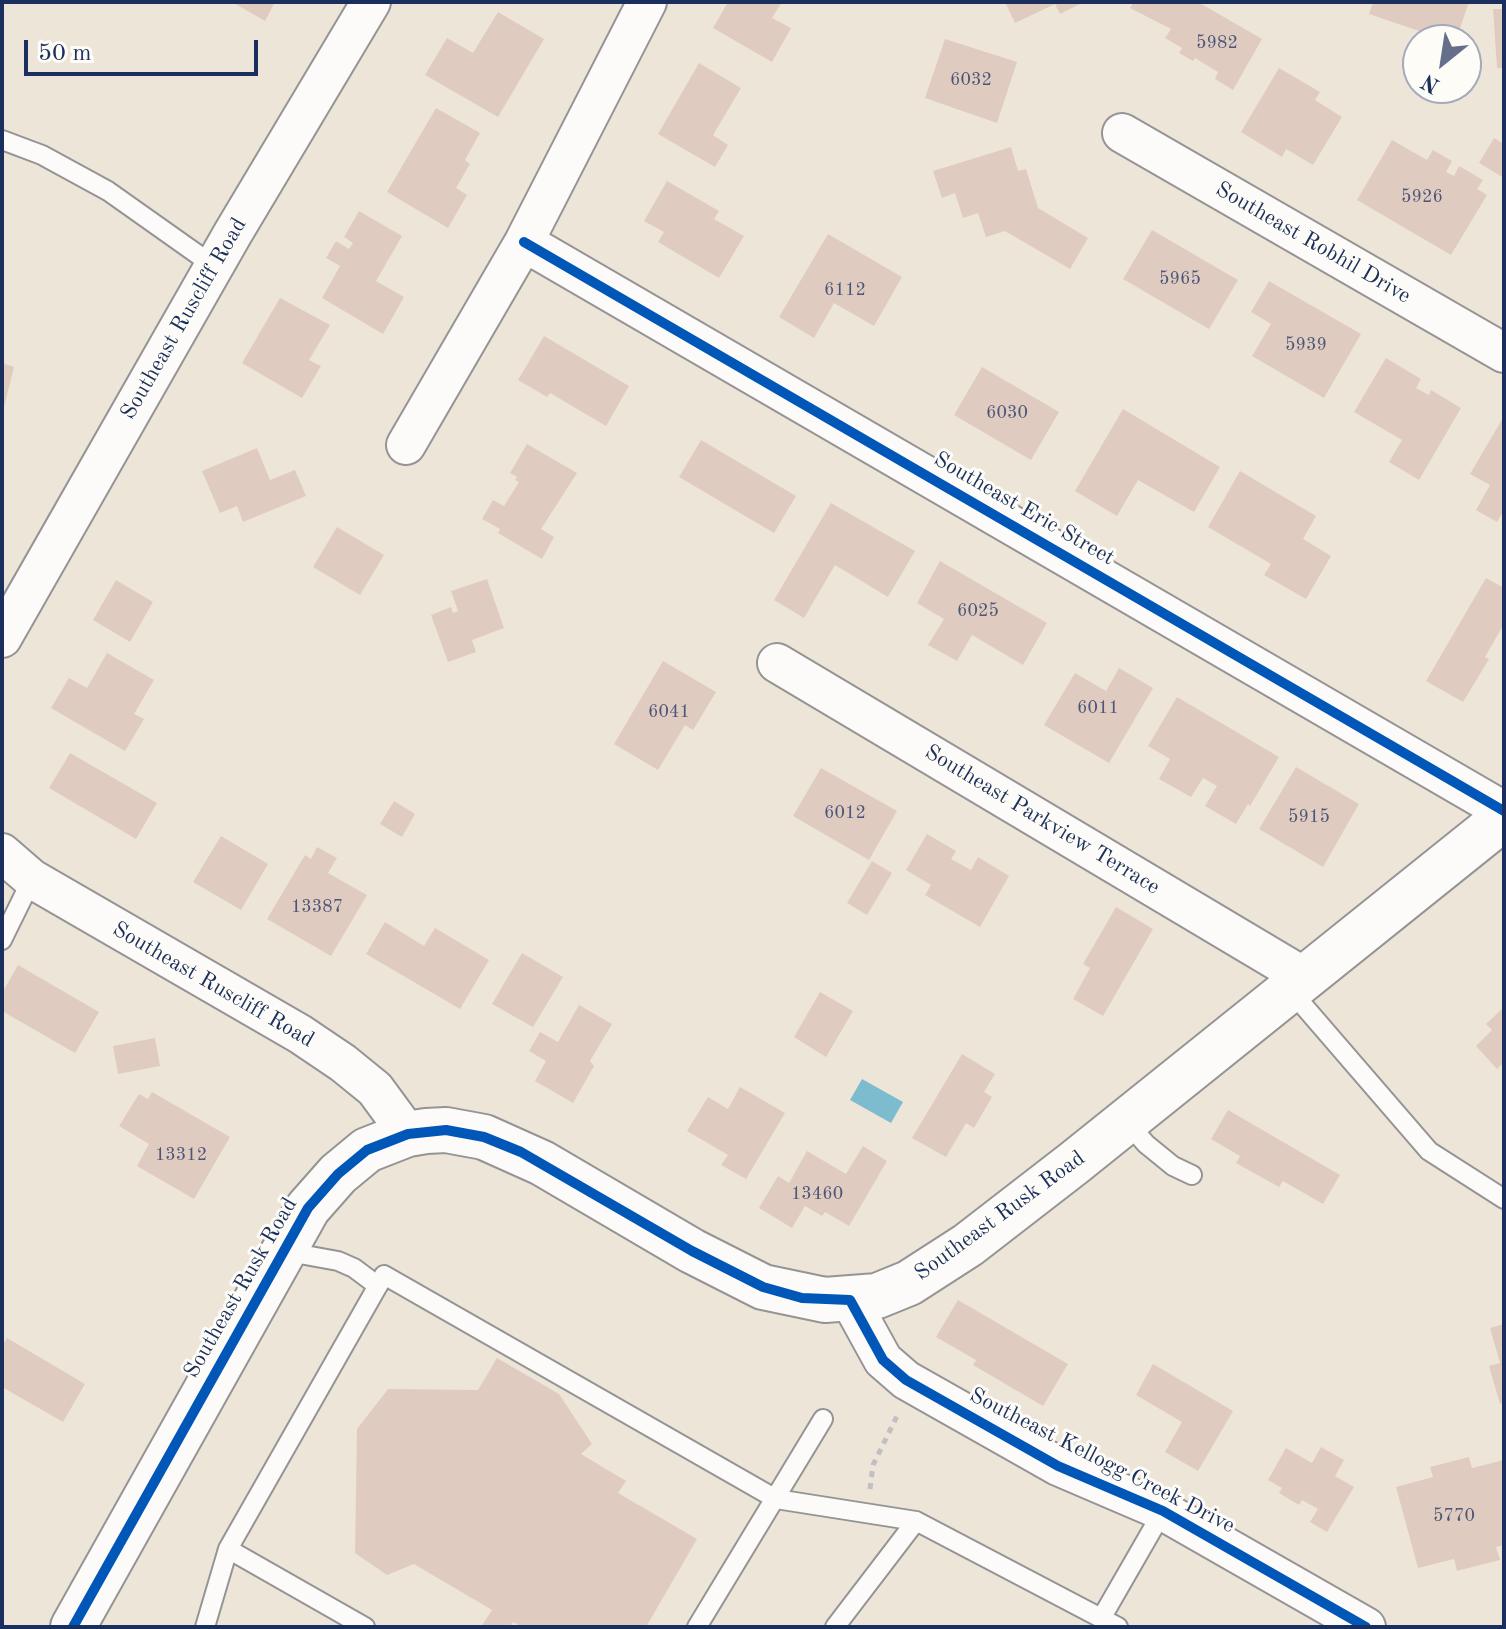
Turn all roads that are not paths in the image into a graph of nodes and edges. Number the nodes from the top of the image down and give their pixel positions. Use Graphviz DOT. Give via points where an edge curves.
graph roads {
  1 [pos="371,2"];
  2 [pos="647,2"];
  3 [pos="1122,133"];
  4 [pos="2,140"];
  5 [pos="524,242"];
  6 [pos="214,266"];
  7 [pos="1504,353"];
  8 [pos="406,445"];
  9 [pos="2,638"];
  10 [pos="777,663"];
  11 [pos="1504,811"];
  12 [pos="1504,818"];
  13 [pos="2,853"];
  14 [pos="32,879"];
  15 [pos="2,940"];
  16 [pos="1298,984"];
  17 [pos="1126,1121"];
  18 [pos="408,1134"];
  19 [pos="1192,1175"];
  20 [pos="1504,1199"];
  21 [pos="283,1251"];
  22 [pos="378,1286"];
  23 [pos="850,1300"];
  24 [pos="823,1419"];
  25 [pos="776,1499"];
  26 [pos="1163,1511"];
  27 [pos="916,1521"];
  28 [pos="228,1549"];
  29 [pos="1110,1622"];
  30 [pos="73,1627"];
  31 [pos="205,1627"];
  32 [pos="365,1627"];
  33 [pos="697,1627"];
  34 [pos="835,1627"];
  35 [pos="1366,1627"];
  1 -- 6 [label="street, Southeast Ruscliff Road"];
  2 -- 5 [label="street"];
  3 -- 7 [label="street, Southeast Robhil Drive"];
  4 -- 6 [label="lane" via="108,191"];
  5 -- 8 [label="street"];
  5 -- 11 [label="street, Southeast Eric Street"];
  6 -- 9 [label="street, Southeast Ruscliff Road"];
  10 -- 16 [label="street, Southeast Parkview Terrace"];
  12 -- 16 [label="street, Southeast Rusk Road"];
  13 -- 14 [label="street, Southeast Ruscliff Road"];
  14 -- 15 [label="lane"];
  14 -- 18 [label="street, Southeast Ruscliff Road" via="310,1041 375,1089"];
  16 -- 17 [label="street, Southeast Rusk Road"];
  16 -- 20 [label="lane" via="1429,1151"];
  17 -- 19 [label="lane" via="1146,1144"];
  17 -- 23 [label="street, Southeast Rusk Road" via="921,1276 877,1296"];
  18 -- 21 [label="street, Southeast Rusk Road" via="367,1150 338,1174 308,1208"];
  18 -- 23 [label="street, Southeast Rusk Road" via="446,1130 502,1143 746,1280 802,1298"];
  21 -- 22 [label="lane" via="338,1261"];
  21 -- 30 [label="street, Southeast Rusk Road"];
  22 -- 25 [label="lane" via="384,1275"];
  22 -- 28 [label="lane"];
  23 -- 26 [label="street, Southeast Kellogg Creek Drive" via="883,1360 906,1380 1058,1466"];
  24 -- 25 [label="lane"];
  25 -- 27 [label="lane"];
  25 -- 33 [label="lane"];
  26 -- 29 [label="lane"];
  26 -- 35 [label="street, Southeast Kellogg Creek Drive"];
  27 -- 29 [label="lane"];
  27 -- 34 [label="lane"];
  28 -- 31 [label="lane"];
  28 -- 32 [label="lane"];
}
